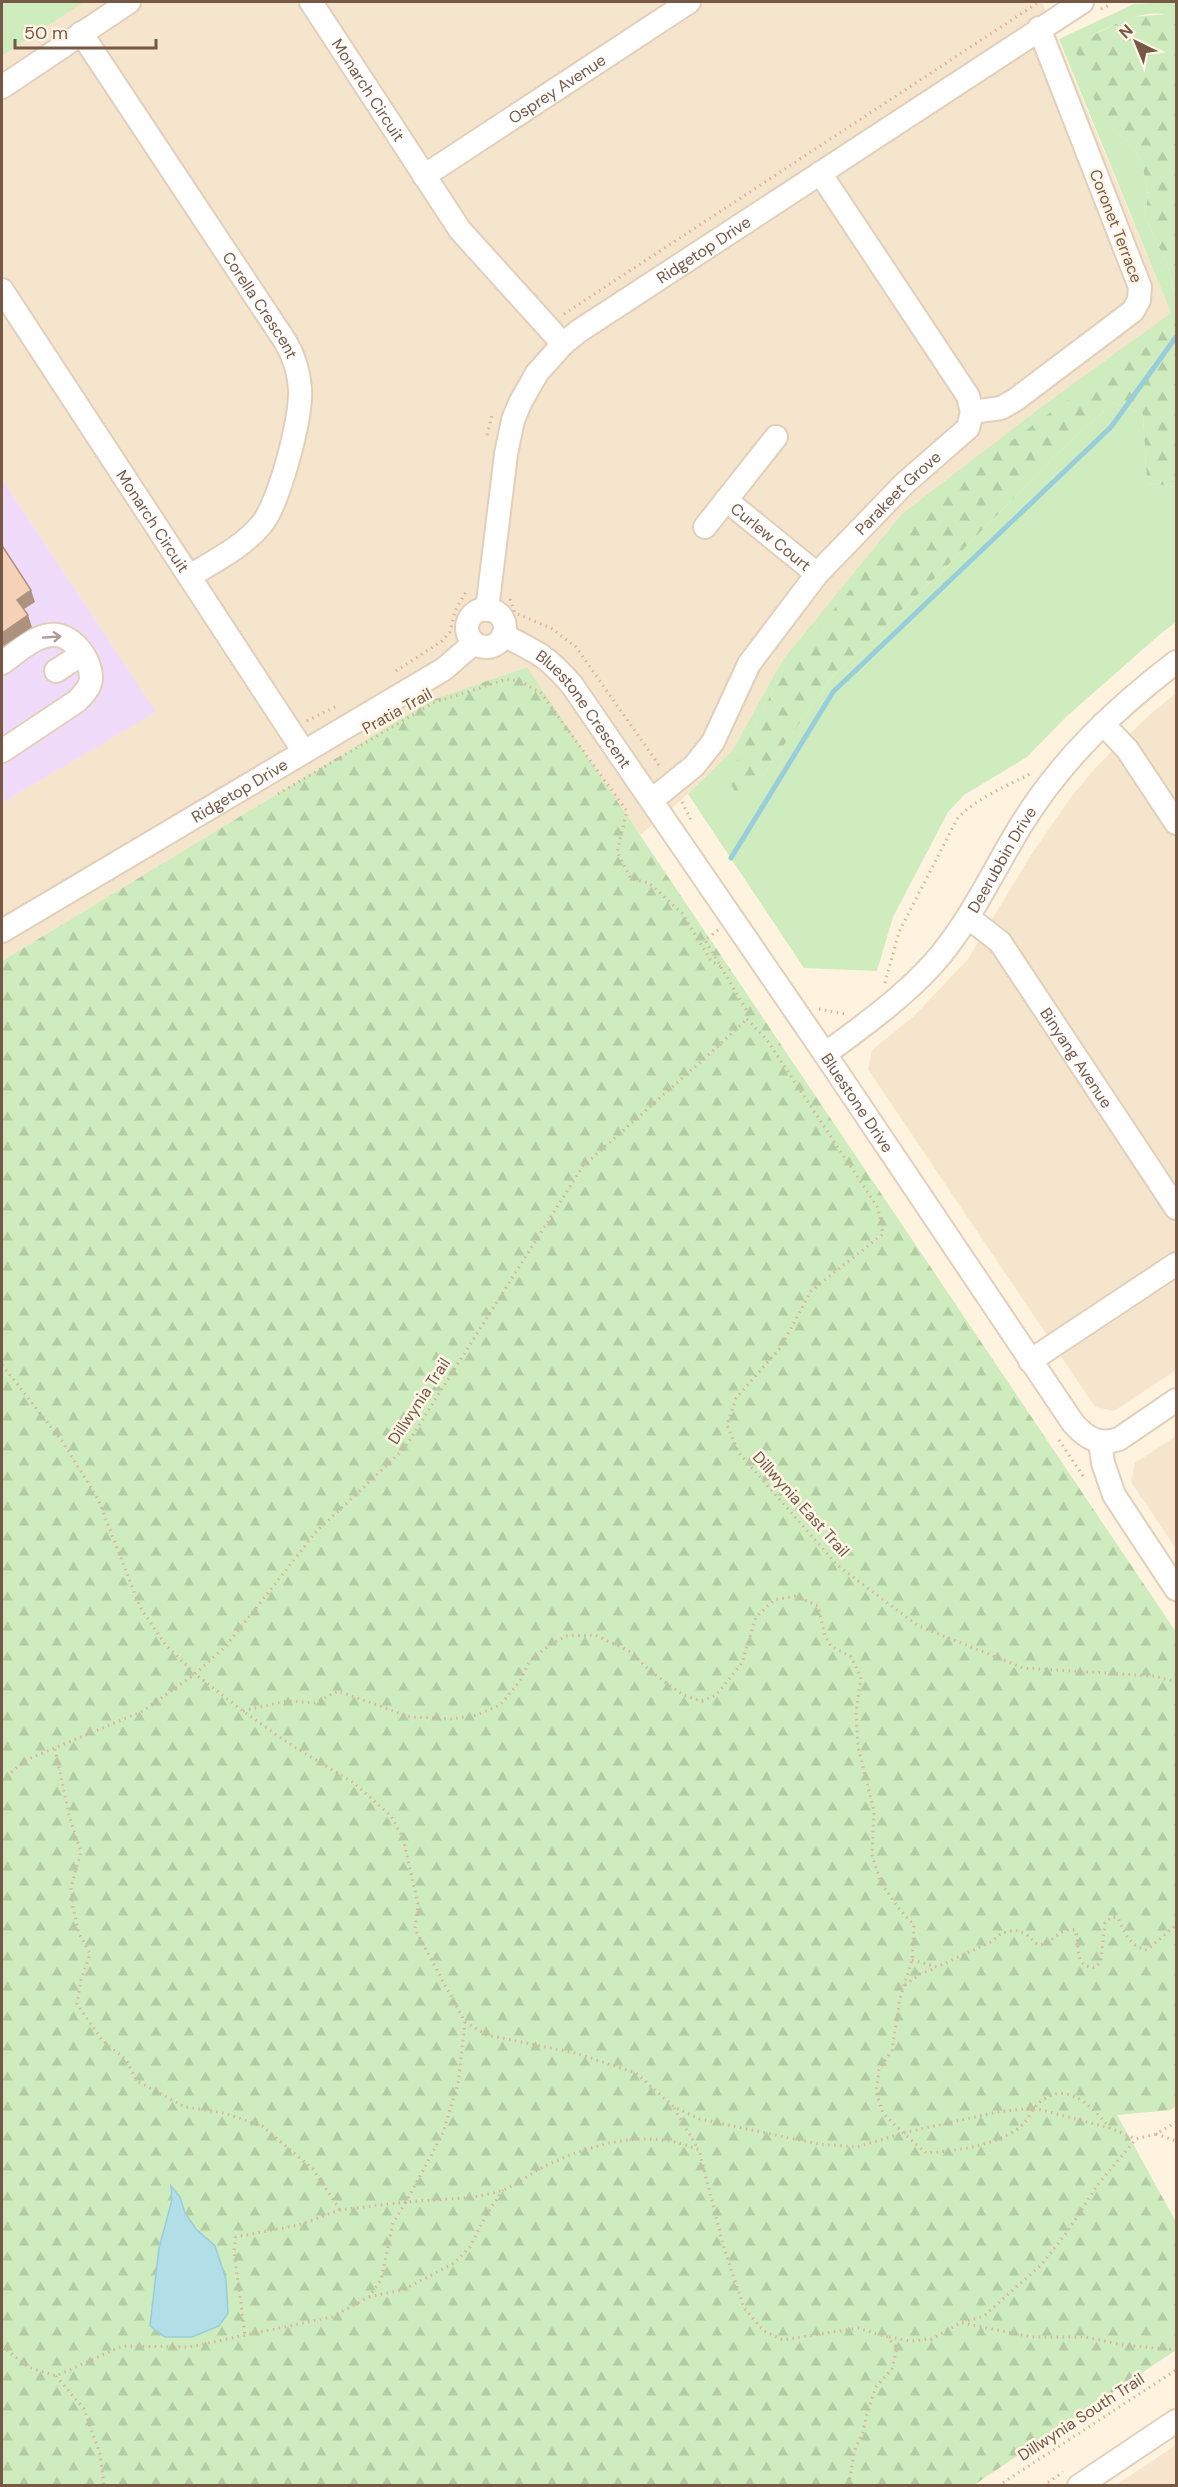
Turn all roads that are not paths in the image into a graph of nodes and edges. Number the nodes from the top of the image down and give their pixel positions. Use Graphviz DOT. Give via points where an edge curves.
graph roads {
  1 [pos="129,2"];
  2 [pos="312,2"];
  3 [pos="688,2"];
  4 [pos="1082,2"];
  5 [pos="1039,28"];
  6 [pos="81,33"];
  7 [pos="2,87"];
  8 [pos="820,173"];
  9 [pos="424,176"];
  10 [pos="2,290"];
  11 [pos="563,344"];
  12 [pos="972,412"];
  13 [pos="776,437"];
  14 [pos="726,500"];
  15 [pos="705,527"];
  16 [pos="817,574"];
  17 [pos="190,576"];
  18 [pos="487,610"];
  19 [pos="503,635"];
  20 [pos="474,642"];
  21 [pos="82,654"];
  22 [pos="1176,662"];
  23 [pos="2,663"];
  24 [pos="56,671"];
  25 [pos="1103,724"];
  26 [pos="2,752"];
  27 [pos="304,752"];
  28 [pos="652,800"];
  29 [pos="1176,823"];
  30 [pos="969,918"];
  31 [pos="2,931"];
  32 [pos="825,1054"];
  33 [pos="1176,1208"];
  34 [pos="1176,1264"];
  35 [pos="1030,1361"];
  36 [pos="1176,1400"];
  37 [pos="1100,1442"];
  38 [pos="1176,1589"];
  39 [pos="1176,2421"];
  40 [pos="1079,2486"];
  1 -- 6 [label="street"];
  2 -- 9 [label="street, Monarch Circuit"];
  3 -- 9 [label="street, Osprey Avenue"];
  4 -- 5 [label="street, Ridgetop Drive"];
  5 -- 8 [label="street, Ridgetop Drive"];
  5 -- 12 [label="street, Coronet Terrace" via="1140,287 1139,300 1133,311 1015,400 1001,408"];
  6 -- 7 [label="street"];
  6 -- 17 [label="street, Corella Crescent" via="285,341 299,376 299,409 281,485 269,515 242,543"];
  8 -- 11 [label="street, Ridgetop Drive"];
  8 -- 12 [label="street" via="968,396"];
  9 -- 11 [label="street, Monarch Circuit" via="467,239"];
  10 -- 17 [label="street, Monarch Circuit"];
  11 -- 18 [label="street, Ridgetop Drive" via="528,387 513,420"];
  12 -- 16 [label="street, Parakeet Grove" via="962,435 905,483"];
  13 -- 14 [label="street, Curlew Court"];
  14 -- 15 [label="street, Curlew Court"];
  14 -- 16 [label="street, Curlew Court"];
  16 -- 28 [label="street, Parakeet Grove" via="749,664 713,742 694,766"];
  17 -- 27 [label="street, Monarch Circuit"];
  18 -- 19 [label="street" via="502,618"];
  18 -- 20 [label="street" via="476,612 469,621 468,633"];
  19 -- 20 [label="street" via="490,646"];
  19 -- 28 [label="street, Bluestone Crescent" via="552,661"];
  20 -- 27 [label="street, Ridgetop Drive" via="444,669"];
  23 -- 21 [label="street, one-way" via="50,635 63,636"];
  21 -- 24 [label="street"];
  21 -- 26 [label="street" via="91,680 86,692"];
  22 -- 25 [label="street, Deerubbin Drive"];
  25 -- 29 [label="street" via="1127,749"];
  25 -- 30 [label="street, Deerubbin Drive" via="1069,759 1040,798"];
  27 -- 31 [label="street, Ridgetop Drive"];
  28 -- 32 [label="street, Bluestone Drive"];
  30 -- 32 [label="street, Deerubbin Drive" via="915,982"];
  30 -- 33 [label="street, Binyang Avenue" via="1000,942"];
  32 -- 35 [label="street, Bluestone Drive"];
  34 -- 35 [label="street"];
  35 -- 37 [label="street, Bluestone Drive" via="1081,1432"];
  36 -- 37 [label="street" via="1119,1439"];
  37 -- 38 [label="street" via="1114,1495"];
  39 -- 40 [label="street"];
}
